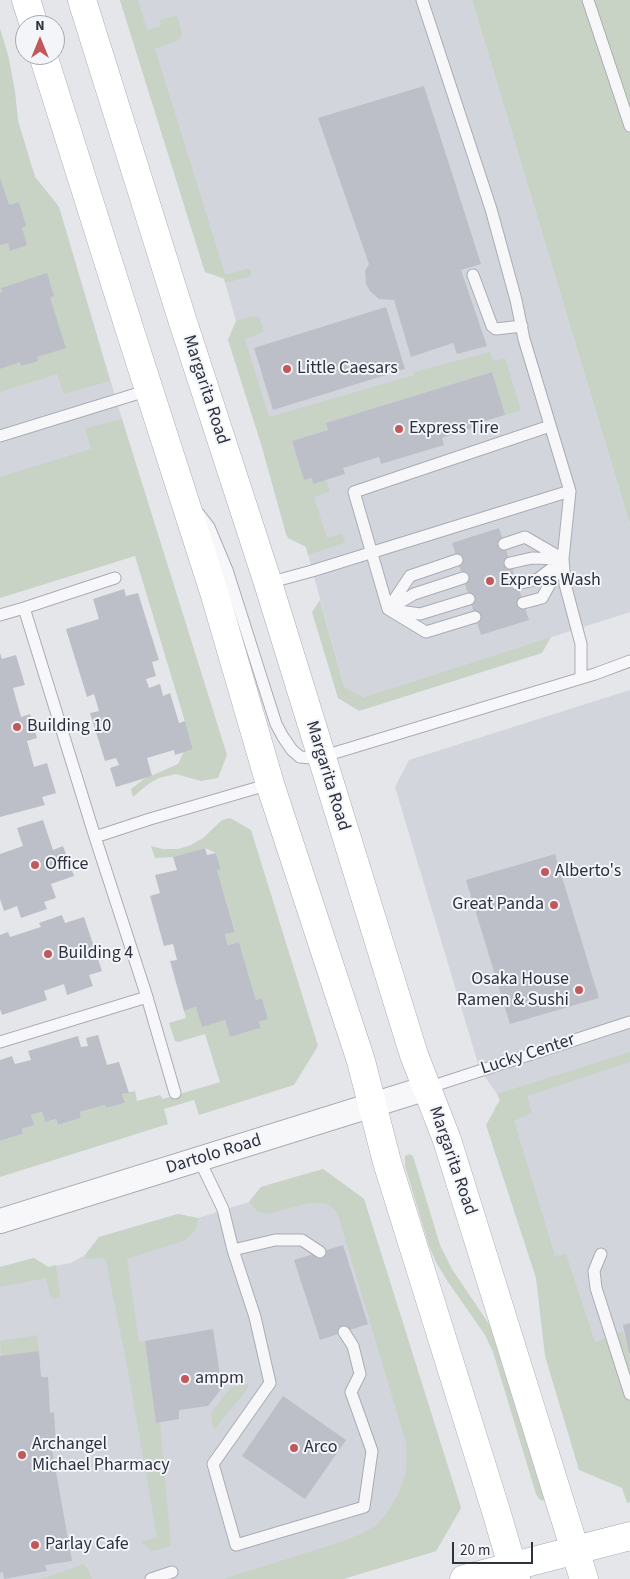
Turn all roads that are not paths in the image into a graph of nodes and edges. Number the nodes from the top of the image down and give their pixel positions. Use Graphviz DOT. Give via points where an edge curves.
graph roads {
  1 [pos="26,0"];
  2 [pos="82,0"];
  3 [pos="422,0"];
  4 [pos="588,0"];
  5 [pos="31,15"];
  6 [pos="46,65"];
  7 [pos="630,126"];
  8 [pos="473,275"];
  9 [pos="522,326"];
  10 [pos="149,390"];
  11 [pos="550,426"];
  12 [pos="0,436"];
  13 [pos="180,488"];
  14 [pos="570,491"];
  15 [pos="504,544"];
  16 [pos="371,552"];
  17 [pos="564,559"];
  18 [pos="457,560"];
  19 [pos="510,563"];
  20 [pos="115,578"];
  21 [pos="463,578"];
  22 [pos="268,583"];
  23 [pos="517,584"];
  24 [pos="469,599"];
  25 [pos="523,603"];
  26 [pos="24,608"];
  27 [pos="388,609"];
  28 [pos="0,615"];
  29 [pos="476,618"];
  30 [pos="630,661"];
  31 [pos="580,677"];
  32 [pos="321,757"];
  33 [pos="270,784"];
  34 [pos="95,837"];
  35 [pos="148,997"];
  36 [pos="630,1022"];
  37 [pos="0,1042"];
  38 [pos="427,1088"];
  39 [pos="175,1093"];
  40 [pos="372,1105"];
  41 [pos="199,1159"];
  42 [pos="0,1221"];
  43 [pos="233,1250"];
  44 [pos="320,1252"];
  45 [pos="601,1254"];
  46 [pos="344,1332"];
  47 [pos="630,1394"];
  48 [pos="630,1536"];
  49 [pos="576,1550"];
  50 [pos="172,1572"];
  51 [pos="514,1572"];
  52 [pos="151,1579"];
  53 [pos="464,1579"];
  54 [pos="584,1579"];
  1 -- 5 [label="main road"];
  2 -- 22 [label="main road, Margarita Road"];
  3 -- 9 [label="lane" via="491,209"];
  4 -- 7 [label="lane"];
  6 -- 10 [label="main road"];
  8 -- 9 [label="lane" via="492,326 496,329"];
  9 -- 11 [label="lane"];
  10 -- 12 [label="lane"];
  10 -- 13 [label="main road"];
  11 -- 14 [label="lane"];
  11 -- 16 [label="lane" via="354,492"];
  13 -- 32 [label="lane" via="208,527 227,570 279,731 300,757"];
  13 -- 33 [label="main road"];
  14 -- 16 [label="lane"];
  14 -- 17 [label="lane"];
  15 -- 17 [label="lane" via="525,537"];
  16 -- 22 [label="lane"];
  16 -- 27 [label="lane"];
  17 -- 19 [label="lane" via="532,558"];
  17 -- 23 [label="lane" via="538,578"];
  17 -- 25 [label="lane" via="542,598"];
  17 -- 31 [label="lane" via="565,584 580,644"];
  18 -- 27 [label="lane" via="410,576"];
  20 -- 26 [label="lane"];
  21 -- 27 [label="lane" via="414,594"];
  22 -- 32 [label="main road, Margarita Road"];
  24 -- 27 [label="lane" via="420,614"];
  26 -- 28 [label="lane"];
  26 -- 34 [label="lane"];
  27 -- 29 [label="lane" via="426,632"];
  30 -- 31 [label="lane"];
  31 -- 32 [label="lane"];
  32 -- 38 [label="main road, Margarita Road"];
  33 -- 34 [label="lane"];
  33 -- 40 [label="main road" via="361,1061"];
  34 -- 35 [label="lane"];
  35 -- 37 [label="lane"];
  35 -- 39 [label="lane"];
  36 -- 38 [label="lane, Lucky Center"];
  38 -- 40 [label="street, Dartolo Road"];
  38 -- 49 [label="main road, Margarita Road" via="447,1140"];
  40 -- 41 [label="street, Dartolo Road"];
  40 -- 51 [label="main road"];
  41 -- 42 [label="street, Dartolo Road"];
  41 -- 43 [label="lane" via="223,1209"];
  43 -- 44 [label="lane" via="275,1240 302,1240"];
  43 -- 46 [label="lane" via="255,1317 270,1383 213,1464 236,1545 364,1507 372,1450 351,1392 360,1374 353,1346"];
  45 -- 47 [label="lane" via="594,1271 596,1288"];
  48 -- 49 [label="main road"];
  49 -- 51 [label="main road"];
  49 -- 54 [label="main road, Margarita Road"];
  50 -- 52 [label="lane"];
  51 -- 53 [label="main road"];
}
